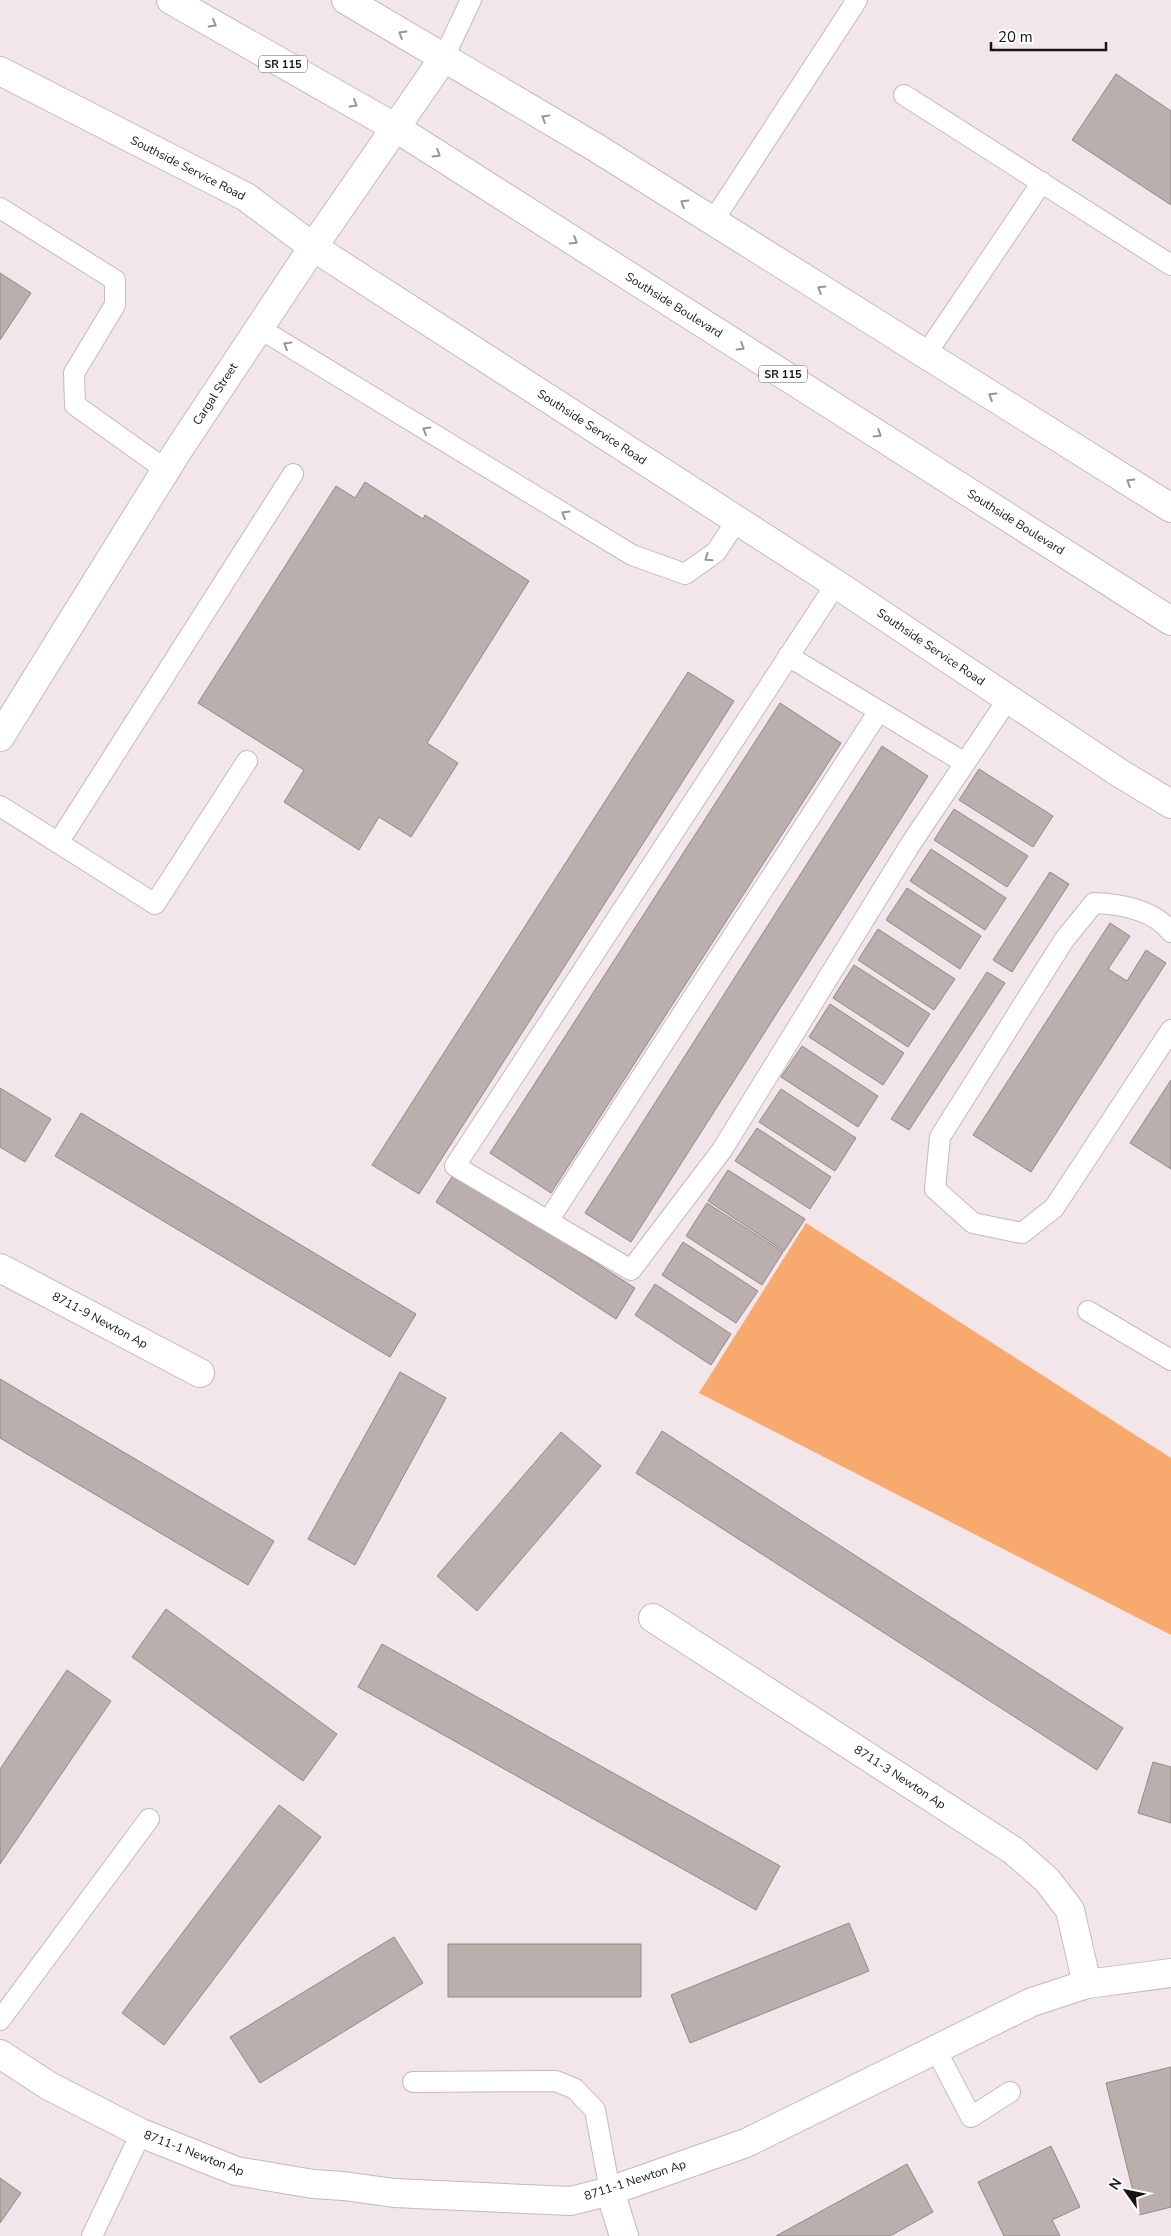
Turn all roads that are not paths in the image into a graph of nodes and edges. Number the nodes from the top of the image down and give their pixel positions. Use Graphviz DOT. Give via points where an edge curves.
graph roads {
  1 [pos="171,0"];
  2 [pos="346,0"];
  3 [pos="471,0"];
  4 [pos="856,0"];
  5 [pos="443,59"];
  6 [pos="0,71"];
  7 [pos="904,95"];
  8 [pos="396,128"];
  9 [pos="1042,182"];
  10 [pos="0,208"];
  11 [pos="713,221"];
  12 [pos="313,247"];
  13 [pos="1171,265"];
  14 [pos="258,328"];
  15 [pos="926,354"];
  16 [pos="166,470"];
  17 [pos="293,474"];
  18 [pos="1171,508"];
  19 [pos="737,520"];
  20 [pos="836,584"];
  21 [pos="1171,621"];
  22 [pos="788,656"];
  23 [pos="1008,699"];
  24 [pos="879,711"];
  25 [pos="0,737"];
  26 [pos="247,761"];
  27 [pos="965,763"];
  28 [pos="1171,804"];
  29 [pos="0,806"];
  30 [pos="58,842"];
  31 [pos="1171,932"];
  32 [pos="1171,1030"];
  33 [pos="548,1221"];
  34 [pos="0,1268"];
  35 [pos="1088,1311"];
  36 [pos="1171,1360"];
  37 [pos="200,1373"];
  38 [pos="653,1618"];
  39 [pos="149,1819"];
  40 [pos="1171,1973"];
  41 [pos="1087,1984"];
  42 [pos="0,2020"];
  43 [pos="936,2050"];
  44 [pos="0,2054"];
  45 [pos="414,2082"];
  46 [pos="1010,2092"];
  47 [pos="141,2133"];
  48 [pos="610,2191"];
  49 [pos="92,2236"];
  50 [pos="624,2236"];
  1 -- 8 [label="main road, Southside Boulevard / SR 115, one-way"];
  5 -- 2 [label="main road, one-way"];
  3 -- 5 [label="lane"];
  4 -- 11 [label="lane"];
  5 -- 8 [label="main road, Cargal Street"];
  11 -- 5 [label="main road, one-way" via="595,147"];
  6 -- 12 [label="main road, Southside Service Road" via="246,198"];
  7 -- 9 [label="lane"];
  8 -- 12 [label="main road, Cargal Street"];
  8 -- 21 [label="main road, Southside Boulevard / SR 115, one-way"];
  9 -- 13 [label="lane"];
  9 -- 15 [label="lane"];
  10 -- 16 [label="lane" via="115,280 115,305 74,374 75,405"];
  15 -- 11 [label="main road, one-way"];
  12 -- 14 [label="main road, Cargal Street"];
  12 -- 19 [label="main road, Southside Service Road"];
  14 -- 16 [label="main road, Cargal Street"];
  19 -- 14 [label="lane, one-way" via="716,552 685,574 632,555"];
  18 -- 15 [label="main road, one-way"];
  16 -- 25 [label="main road, Cargal Street"];
  17 -- 30 [label="lane"];
  19 -- 20 [label="main road, Southside Service Road"];
  20 -- 22 [label="lane"];
  20 -- 23 [label="main road, Southside Service Road"];
  22 -- 24 [label="lane"];
  22 -- 33 [label="lane" via="455,1166"];
  23 -- 27 [label="lane"];
  23 -- 28 [label="main road, Southside Service Road"];
  24 -- 27 [label="lane"];
  24 -- 33 [label="lane"];
  26 -- 30 [label="lane" via="155,904"];
  27 -- 33 [label="lane" via="910,845 722,1150 631,1270"];
  29 -- 30 [label="lane"];
  31 -- 32 [label="lane" via="1164,923 1125,905 1094,903 1064,940 940,1137 935,1189 973,1223 1022,1233 1054,1208"];
  34 -- 37 [label="main road, 8711-9 Newton Ap"];
  35 -- 36 [label="lane"];
  38 -- 41 [label="main road, 8711-3 Newton Ap" via="1014,1851 1035,1868 1070,1910"];
  39 -- 42 [label="lane"];
  40 -- 41 [label="main road, 8711-1 Newton Ap"];
  41 -- 43 [label="main road, 8711-1 Newton Ap" via="1032,2002"];
  43 -- 46 [label="lane" via="970,2117"];
  43 -- 48 [label="main road, 8711-1 Newton Ap" via="746,2143"];
  44 -- 47 [label="main road, 8711-1 Newton Ap" via="49,2086"];
  45 -- 48 [label="lane" via="556,2081 575,2089 595,2110"];
  47 -- 48 [label="main road, 8711-1 Newton Ap" via="236,2171 313,2184 394,2193 571,2201"];
  47 -- 49 [label="lane"];
  48 -- 50 [label="main road"];
}
